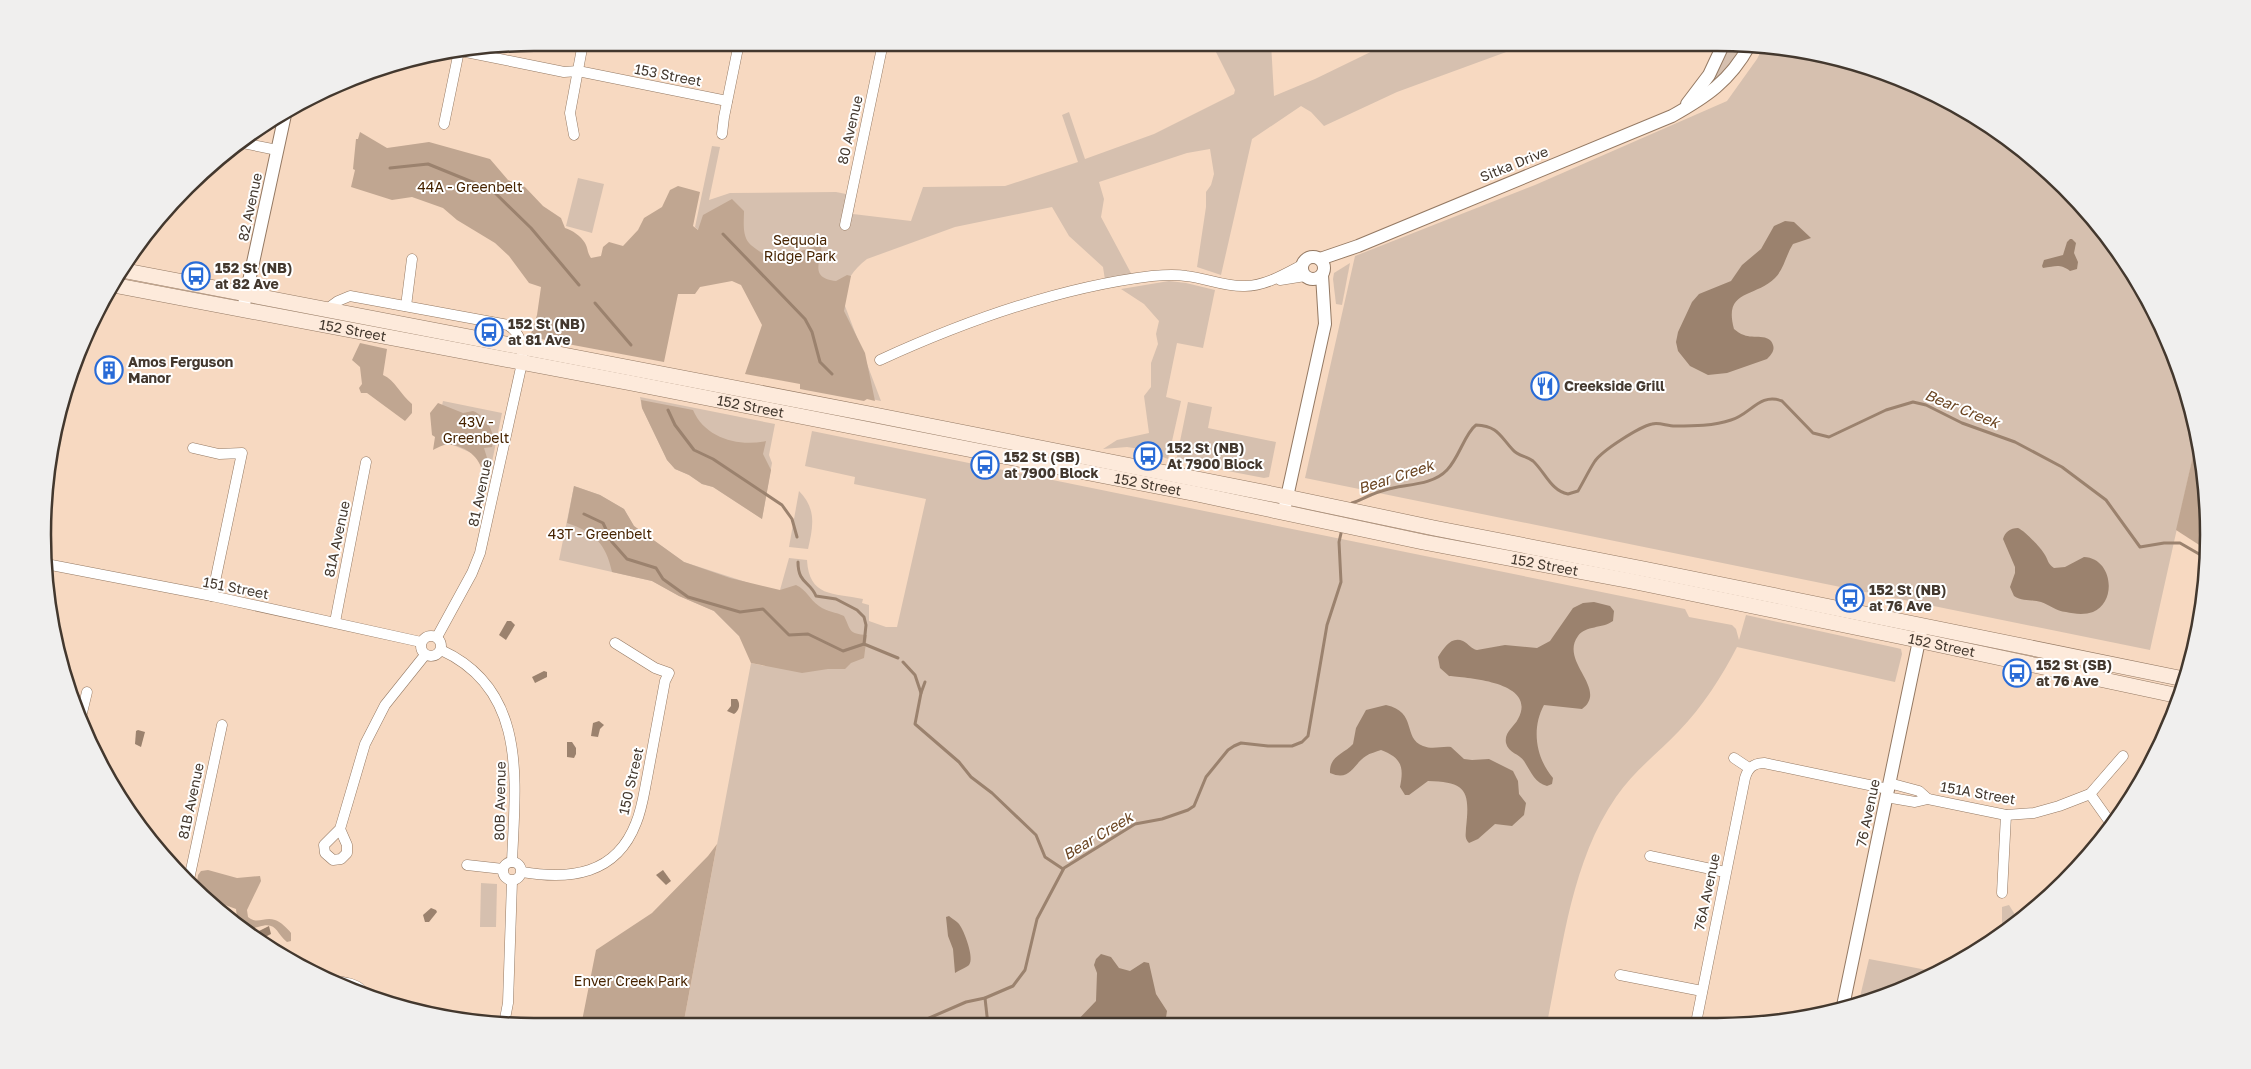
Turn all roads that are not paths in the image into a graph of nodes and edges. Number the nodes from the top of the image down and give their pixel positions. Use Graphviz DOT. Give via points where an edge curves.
graph roads {
  1 [pos="581,51"];
  2 [pos="738,51"];
  3 [pos="881,51"];
  4 [pos="1720,51"];
  5 [pos="1746,52"];
  6 [pos="476,55"];
  7 [pos="457,58"];
  8 [pos="578,71"];
  9 [pos="727,101"];
  10 [pos="1683,110"];
  11 [pos="283,122"];
  12 [pos="444,124"];
  13 [pos="722,134"];
  14 [pos="574,135"];
  15 [pos="250,144"];
  16 [pos="277,150"];
  17 [pos="845,225"];
  18 [pos="412,259"];
  19 [pos="1314,271"];
  20 [pos="130,272"];
  21 [pos="121,285"];
  22 [pos="247,293"];
  23 [pos="406,306"];
  24 [pos="243,309"];
  25 [pos="327,309"];
  26 [pos="523,346"];
  27 [pos="880,360"];
  28 [pos="522,363"];
  29 [pos="193,448"];
  30 [pos="366,462"];
  31 [pos="1287,497"];
  32 [pos="1283,512"];
  33 [pos="52,565"];
  34 [pos="212,596"];
  35 [pos="334,622"];
  36 [pos="1921,633"];
  37 [pos="437,637"];
  38 [pos="421,642"];
  39 [pos="615,643"];
  40 [pos="441,650"];
  41 [pos="425,655"];
  42 [pos="2178,678"];
  43 [pos="87,692"];
  44 [pos="2172,694"];
  45 [pos="83,707"];
  46 [pos="222,725"];
  47 [pos="2123,756"];
  48 [pos="1734,758"];
  49 [pos="1750,768"];
  50 [pos="1888,790"];
  51 [pos="2090,794"];
  52 [pos="2006,815"];
  53 [pos="2107,818"];
  54 [pos="340,829"];
  55 [pos="1650,856"];
  56 [pos="512,862"];
  57 [pos="467,865"];
  58 [pos="503,870"];
  59 [pos="522,872"];
  60 [pos="1725,872"];
  61 [pos="190,873"];
  62 [pos="512,881"];
  63 [pos="2002,893"];
  64 [pos="1620,975"];
  65 [pos="1702,991"];
  66 [pos="1843,1001"];
  67 [pos="505,1017"];
  68 [pos="1697,1018"];
  1 -- 8 [label="street"];
  2 -- 9 [label="street"];
  3 -- 17 [label="street, 80 Avenue"];
  4 -- 10 [label="street" via="1709,76"];
  5 -- 10 [label="street, Sitka Drive" via="1718,87"];
  6 -- 8 [label="street, 153 Street" via="564,72"];
  7 -- 12 [label="street"];
  8 -- 9 [label="street, 153 Street"];
  8 -- 14 [label="street" via="570,113"];
  9 -- 13 [label="street"];
  10 -- 19 [label="street, Sitka Drive" via="1358,246"];
  11 -- 16 [label="street, 82 Avenue"];
  15 -- 16 [label="street"];
  16 -- 22 [label="street, 82 Avenue"];
  18 -- 23 [label="street"];
  19 -- 27 [label="street" via="1245,286 1167,275 1104,285 1049,298 936,334"];
  19 -- 31 [label="street" via="1325,324"];
  20 -- 22 [label="main road, 152 Street"];
  21 -- 24 [label="main road, 152 Street"];
  22 -- 24 [label="street, 82 Avenue"];
  22 -- 25 [label="main road, 152 Street"];
  23 -- 25 [label="street" via="350,296"];
  23 -- 26 [label="street" via="508,325 515,330"];
  24 -- 28 [label="main road, 152 Street"];
  25 -- 26 [label="main road, 152 Street"];
  26 -- 28 [label="street, 81 Avenue"];
  26 -- 31 [label="main road, 152 Street"];
  28 -- 32 [label="main road, 152 Street"];
  28 -- 37 [label="street, 81 Avenue" via="480,553"];
  29 -- 34 [label="street" via="219,454 242,452"];
  30 -- 35 [label="street, 81A Avenue"];
  31 -- 32 [label="street"];
  31 -- 36 [label="main road, 152 Street"];
  32 -- 36 [label="main road, 152 Street" via="1631,581"];
  33 -- 34 [label="street, 151 Street"];
  34 -- 35 [label="street, 151 Street"];
  35 -- 38 [label="street, 151 Street"];
  36 -- 42 [label="main road, 152 Street"];
  36 -- 44 [label="main road, 152 Street"];
  36 -- 50 [label="street, 76 Avenue"];
  37 -- 38 [label="street" via="428,636"];
  37 -- 40 [label="street"];
  38 -- 41 [label="street" via="420,648"];
  39 -- 59 [label="street, 150 Street" via="654,668 669,673 637,821 617,852 590,870 557,876"];
  40 -- 41 [label="street" via="434,656"];
  40 -- 56 [label="street, 80B Avenue" via="459,660 486,686 508,728 516,776"];
  41 -- 54 [label="street" via="385,705 369,734"];
  43 -- 45 [label="street"];
  46 -- 61 [label="street, 81B Avenue"];
  47 -- 51 [label="street, 151A Street"];
  48 -- 49 [label="street"];
  49 -- 50 [label="street, 151A Street" via="1764,763"];
  49 -- 60 [label="street, 76A Avenue" via="1745,778"];
  50 -- 52 [label="street, 151A Street" via="1915,802 1928,799"];
  50 -- 66 [label="street, 76 Avenue"];
  51 -- 52 [label="street, 151A Street" via="2043,811"];
  51 -- 53 [label="street"];
  52 -- 63 [label="street"];
  55 -- 60 [label="street"];
  56 -- 58 [label="street" via="507,863"];
  56 -- 59 [label="street" via="520,865"];
  57 -- 58 [label="street"];
  58 -- 62 [label="street" via="505,877"];
  59 -- 62 [label="street" via="518,880"];
  60 -- 65 [label="street, 76A Avenue"];
  62 -- 67 [label="street"];
  64 -- 65 [label="street"];
  65 -- 68 [label="street, 76A Avenue"];
}
